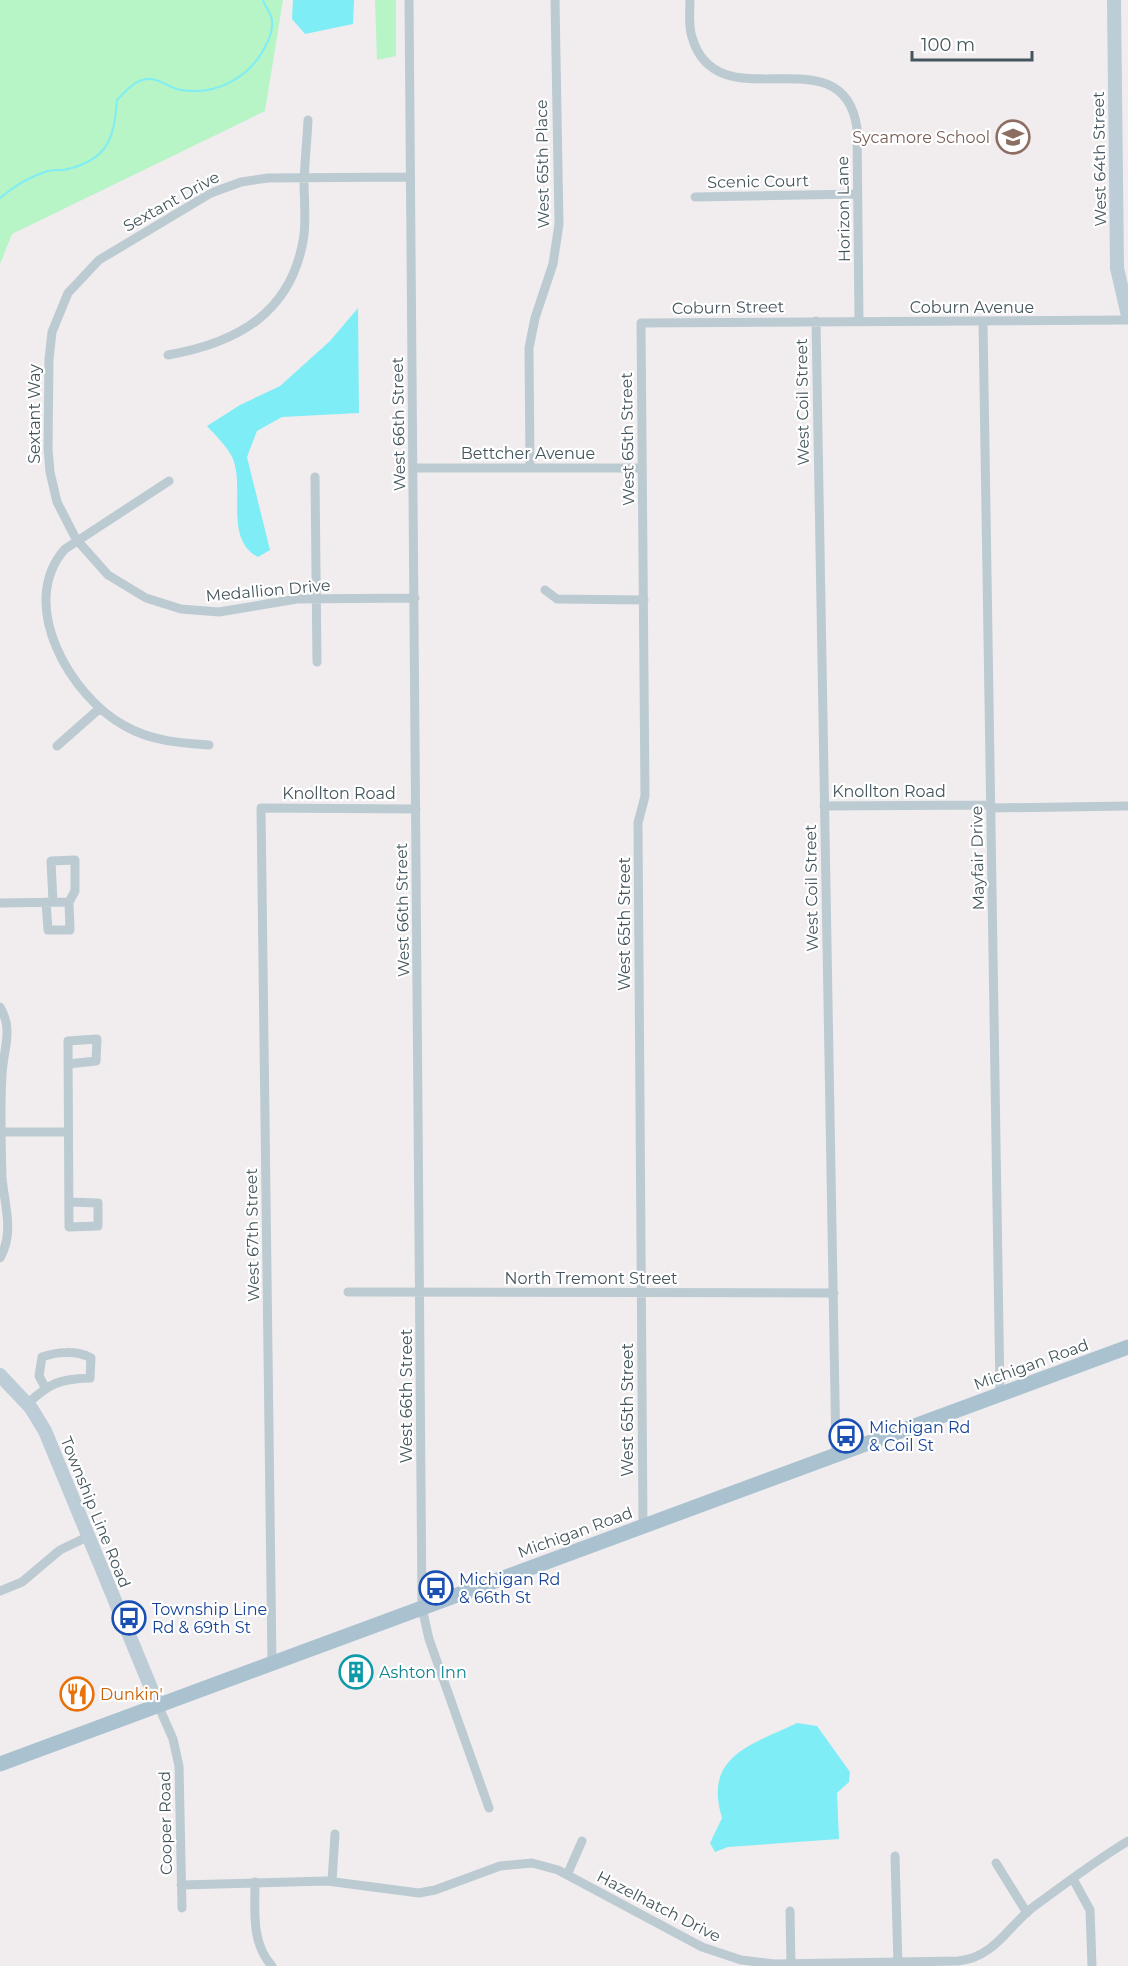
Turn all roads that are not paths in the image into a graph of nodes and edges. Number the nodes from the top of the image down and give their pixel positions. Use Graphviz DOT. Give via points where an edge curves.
graph roads {
  1 [pos="409,0"];
  2 [pos="555,0"];
  3 [pos="690,0"];
  4 [pos="1114,0"];
  5 [pos="308,120"];
  6 [pos="409,177"];
  7 [pos="304,178"];
  8 [pos="857,194"];
  9 [pos="695,197"];
  10 [pos="1128,318"];
  11 [pos="56,319"];
  12 [pos="816,321"];
  13 [pos="859,321"];
  14 [pos="983,322"];
  15 [pos="641,323"];
  16 [pos="168,355"];
  17 [pos="414,468"];
  18 [pos="530,468"];
  19 [pos="642,468"];
  20 [pos="315,477"];
  21 [pos="169,480"];
  22 [pos="76,539"];
  23 [pos="545,590"];
  24 [pos="415,598"];
  25 [pos="316,599"];
  26 [pos="644,600"];
  27 [pos="317,662"];
  28 [pos="99,709"];
  29 [pos="209,745"];
  30 [pos="57,746"];
  31 [pos="824,806"];
  32 [pos="991,806"];
  33 [pos="1128,806"];
  34 [pos="261,808"];
  35 [pos="416,808"];
  36 [pos="50,902"];
  37 [pos="69,902"];
  38 [pos="0,903"];
  39 [pos="0,1007"];
  40 [pos="68,1064"];
  41 [pos="1,1132"];
  42 [pos="68,1132"];
  43 [pos="69,1202"];
  44 [pos="0,1258"];
  45 [pos="348,1293"];
  46 [pos="421,1293"];
  47 [pos="642,1293"];
  48 [pos="834,1293"];
  49 [pos="1128,1347"];
  50 [pos="0,1375"];
  51 [pos="45,1387"];
  52 [pos="1000,1394"];
  53 [pos="27,1404"];
  54 [pos="836,1455"];
  55 [pos="644,1526"];
  56 [pos="89,1536"];
  57 [pos="0,1590"];
  58 [pos="422,1608"];
  59 [pos="272,1663"];
  60 [pos="158,1706"];
  61 [pos="0,1764"];
  62 [pos="489,1808"];
  63 [pos="335,1834"];
  64 [pos="582,1841"];
  65 [pos="1128,1841"];
  66 [pos="895,1856"];
  67 [pos="996,1863"];
  68 [pos="567,1875"];
  69 [pos="1073,1879"];
  70 [pos="332,1881"];
  71 [pos="255,1882"];
  72 [pos="182,1885"];
  73 [pos="182,1908"];
  74 [pos="790,1911"];
  75 [pos="1027,1913"];
  76 [pos="979,1956"];
  77 [pos="897,1964"];
  78 [pos="791,1965"];
  79 [pos="272,1966"];
  80 [pos="984,1966"];
  81 [pos="1092,1966"];
  1 -- 6 [label="street, West 66th Street"];
  2 -- 18 [label="street, West 65th Place" via="559,224 553,264 535,318 530,348"];
  3 -- 8 [label="street, Horizon Lane" via="694,45 719,72 744,79 816,80 830,85 844,98 857,128"];
  4 -- 10 [label="main road, West 64th Street" via="1117,268"];
  5 -- 7 [label="street"];
  6 -- 7 [label="street, Sextant Drive"];
  6 -- 17 [label="street, West 66th Street"];
  7 -- 11 [label="street, Sextant Drive" via="248,181 203,197 90,267 68,293"];
  7 -- 16 [label="street" via="302,245 290,280 276,301 255,322 230,338 210,347"];
  8 -- 9 [label="street, Scenic Court"];
  8 -- 13 [label="street, Horizon Lane"];
  10 -- 14 [label="street, Coburn Avenue"];
  11 -- 22 [label="street, Sextant Way" via="49,359 50,472 59,507"];
  12 -- 13 [label="street, Coburn Avenue"];
  12 -- 15 [label="street, Coburn Street"];
  12 -- 31 [label="street, West Coil Street"];
  13 -- 14 [label="street, Coburn Avenue"];
  14 -- 32 [label="street, Mayfair Drive"];
  15 -- 19 [label="street, West 65th Street"];
  17 -- 18 [label="street, Bettcher Avenue"];
  17 -- 24 [label="street, West 66th Street"];
  18 -- 19 [label="street, Bettcher Avenue"];
  19 -- 26 [label="street, West 65th Street"];
  20 -- 25 [label="street"];
  21 -- 22 [label="street"];
  22 -- 25 [label="street, Medallion Drive" via="117,581 146,598 171,606 219,612 285,600"];
  22 -- 28 [label="street" via="53,567 48,584 48,610 62,661 80,690"];
  23 -- 26 [label="street" via="557,599"];
  24 -- 25 [label="street, Medallion Drive"];
  24 -- 35 [label="street, West 66th Street"];
  25 -- 27 [label="street"];
  26 -- 47 [label="street, West 65th Street" via="645,796 638,823"];
  28 -- 29 [label="street" via="151,738"];
  28 -- 30 [label="street"];
  31 -- 32 [label="street, Knollton Road"];
  31 -- 48 [label="street, West Coil Street"];
  32 -- 33 [label="street, Knollton Road"];
  32 -- 52 [label="street, Mayfair Drive"];
  34 -- 35 [label="street, Knollton Road"];
  34 -- 59 [label="street, West 67th Street"];
  35 -- 46 [label="street, West 66th Street"];
  36 -- 37 [label="street"];
  36 -- 37 [label="street" via="48,930 69,930"];
  36 -- 37 [label="street" via="51,861 75,860 75,891"];
  36 -- 38 [label="street"];
  39 -- 41 [label="street" via="8,1033 2,1074"];
  40 -- 42 [label="street"];
  41 -- 42 [label="street"];
  41 -- 44 [label="street" via="8,1224"];
  42 -- 43 [label="street"];
  45 -- 46 [label="street, North Tremont Street"];
  46 -- 47 [label="street, North Tremont Street"];
  46 -- 58 [label="street, West 66th Street"];
  47 -- 48 [label="street, North Tremont Street"];
  47 -- 55 [label="street, West 65th Street"];
  48 -- 54 [label="street, West Coil Street"];
  49 -- 52 [label="main road, Michigan Road"];
  50 -- 53 [label="main road, Township Line Road"];
  51 -- 51 [label="street" via="63,1379 90,1378 91,1358 78,1353 52,1353 42,1358 39,1376"];
  51 -- 53 [label="street"];
  52 -- 54 [label="main road, Michigan Road"];
  53 -- 56 [label="main road, Township Line Road" via="45,1431"];
  54 -- 55 [label="main road, Michigan Road"];
  55 -- 58 [label="main road, Michigan Road"];
  56 -- 57 [label="street" via="60,1550 22,1582"];
  56 -- 60 [label="main road, Township Line Road"];
  58 -- 59 [label="main road, Michigan Road"];
  58 -- 62 [label="street, West 66th Street" via="432,1649"];
  59 -- 60 [label="main road, Michigan Road"];
  60 -- 61 [label="main road, Michigan Road"];
  60 -- 72 [label="street, Cooper Road" via="179,1766"];
  63 -- 70 [label="street"];
  64 -- 68 [label="street"];
  65 -- 69 [label="street, Hazelhatch Drive"];
  66 -- 77 [label="street"];
  67 -- 75 [label="street"];
  68 -- 70 [label="street, Hazelhatch Drive" via="541,1865 511,1864 419,1893"];
  68 -- 78 [label="street, Hazelhatch Drive" via="708,1950 750,1962"];
  69 -- 75 [label="street, Hazelhatch Drive"];
  69 -- 81 [label="street" via="1091,1913"];
  70 -- 71 [label="street, Hazelhatch Drive"];
  71 -- 72 [label="street, Hazelhatch Drive"];
  71 -- 79 [label="street" via="256,1934"];
  72 -- 73 [label="street, Cooper Road"];
  74 -- 78 [label="street"];
  75 -- 76 [label="street, Hazelhatch Drive"];
  76 -- 77 [label="street, Hazelhatch Drive"];
  76 -- 80 [label="street"];
  77 -- 78 [label="street, Hazelhatch Drive"];
}
